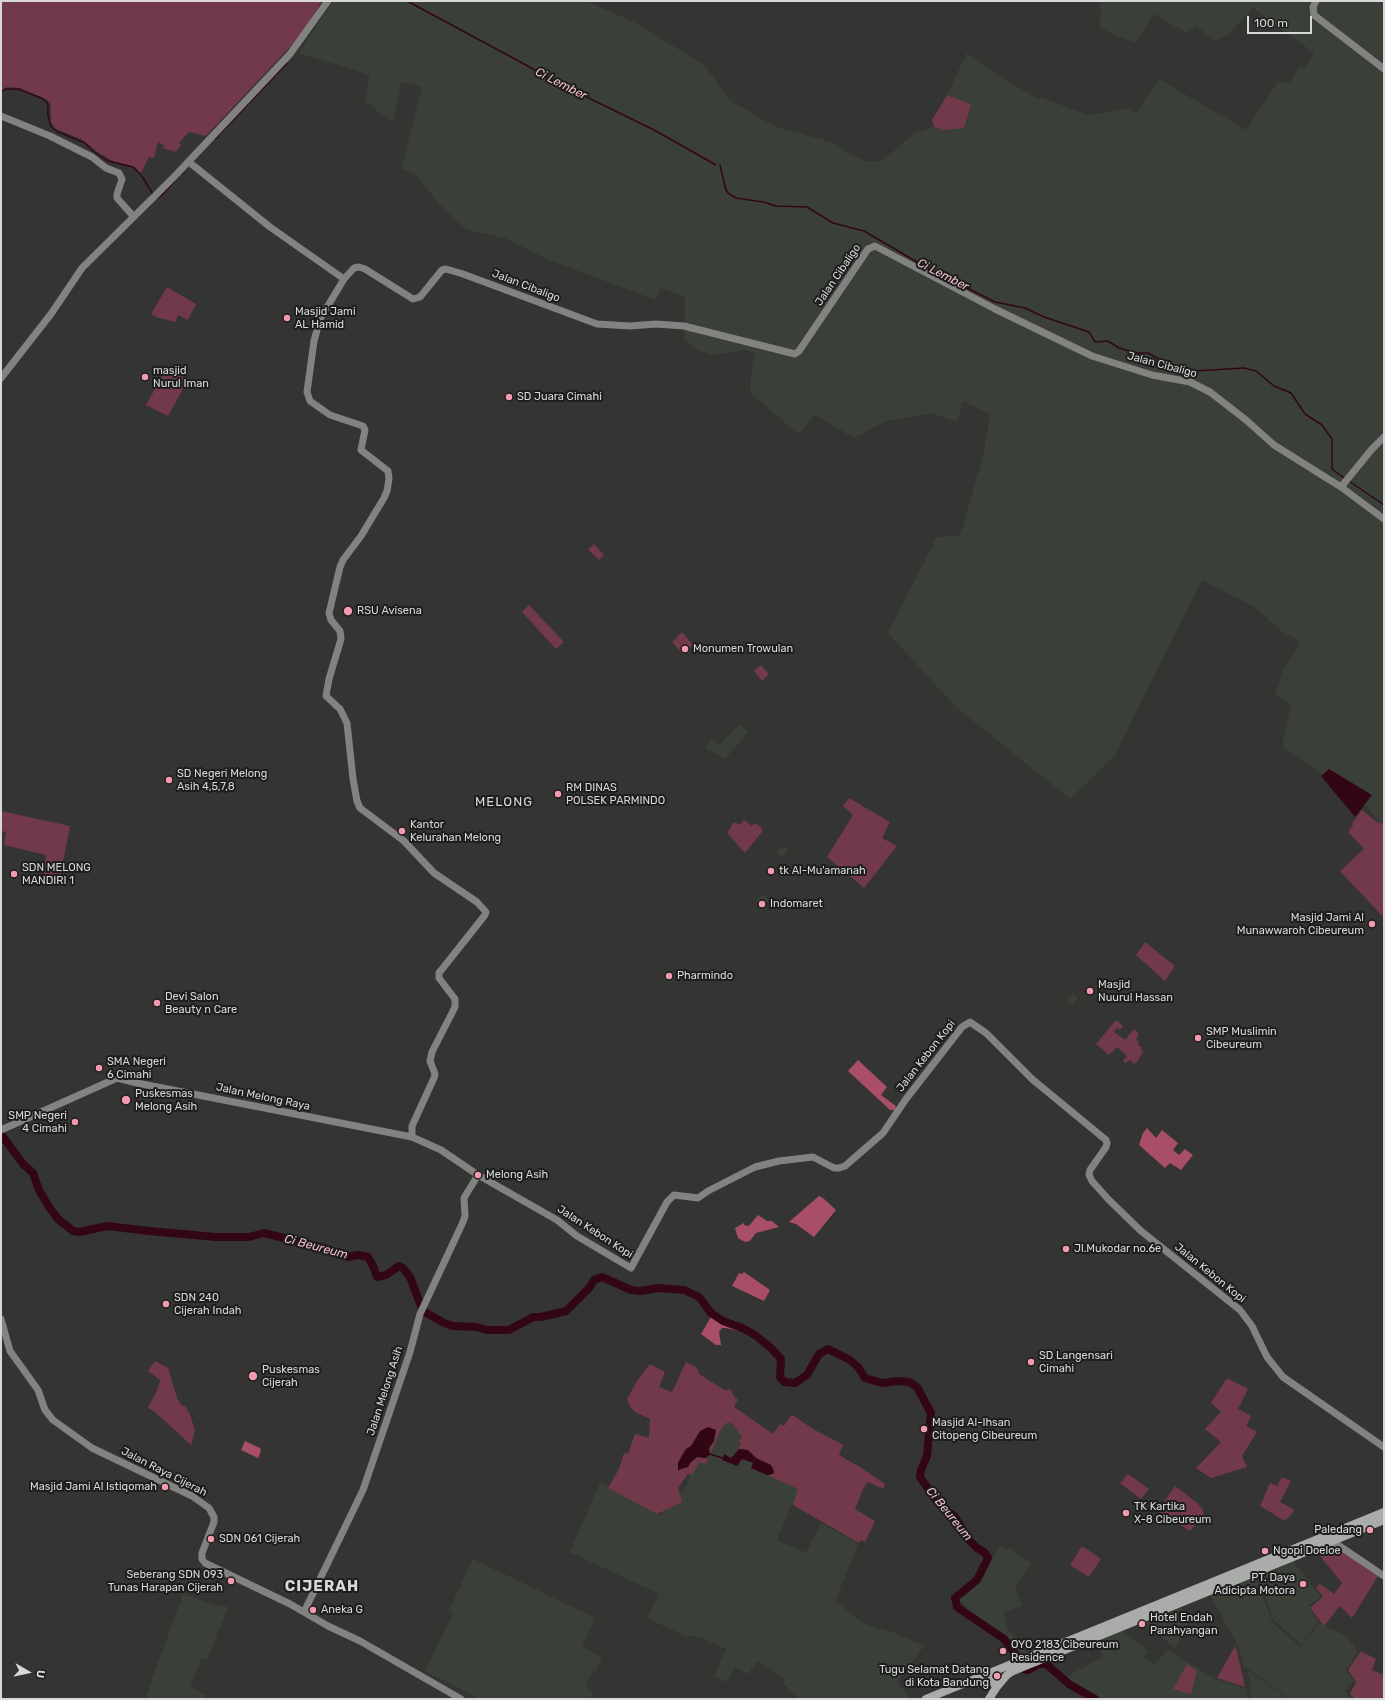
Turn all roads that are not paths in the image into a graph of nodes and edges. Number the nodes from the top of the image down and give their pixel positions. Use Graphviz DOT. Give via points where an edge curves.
graph roads {
  1 [pos="328,1"];
  2 [pos="1316,1"];
  3 [pos="1384,69"];
  4 [pos="1,116"];
  5 [pos="191,164"];
  6 [pos="134,217"];
  7 [pos="344,279"];
  8 [pos="1,378"];
  9 [pos="1384,437"];
  10 [pos="1341,487"];
  11 [pos="1384,519"];
  12 [pos="3,1129"];
  13 [pos="412,1138"];
  14 [pos="478,1175"];
  15 [pos="1,1320"];
  16 [pos="1384,1447"];
  17 [pos="1384,1512"];
  18 [pos="1384,1520"];
  19 [pos="1332,1541"];
  20 [pos="1384,1576"];
  21 [pos="304,1612"];
  22 [pos="1014,1667"];
  23 [pos="996,1688"];
  24 [pos="461,1699"];
  25 [pos="926,1699"];
  26 [pos="940,1699"];
  27 [pos="989,1699"];
  1 -- 5 [label="main road" via="290,54"];
  2 -- 3 [label="main road" via="1313,7 1314,15"];
  4 -- 6 [label="main road" via="50,136 119,174 122,179 116,197"];
  5 -- 6 [label="main road"];
  5 -- 7 [label="main road" via="270,227"];
  6 -- 8 [label="main road" via="86,264"];
  7 -- 10 [label="main road, Jalan Cibaligo" via="354,268 360,267 416,299 420,298 442,270 446,269 584,320 608,325 684,326 796,354 868,249 875,246 1092,356 1152,375 1190,382 1210,392 1274,445"];
  7 -- 13 [label="main road" via="317,327 307,396 312,403 336,418 363,426 365,430 361,450 388,471 390,479 384,498 340,567 329,613 340,631 341,639 326,696 340,709 347,723 353,779 359,806 404,841 434,873 477,902 486,912 439,973 439,978 455,999 455,1007 432,1052 430,1061 435,1074 412,1126"];
  9 -- 10 [label="main road"];
  10 -- 11 [label="main road, Jalan Cibaligo"];
  12 -- 13 [label="main road, Jalan Melong Raya" via="117,1078"];
  13 -- 14 [label="main road, Jalan Melong Raya" via="440,1150"];
  14 -- 16 [label="main road, Jalan Kebon Kopi" via="557,1220 582,1240 631,1268 667,1202 674,1195 698,1198 755,1167 779,1161 813,1157 834,1168 845,1166 883,1133 959,1031 970,1022 986,1033 1032,1079 1106,1140 1106,1147 1089,1175 1108,1199 1141,1231 1240,1310 1252,1326 1267,1357 1283,1377"];
  14 -- 21 [label="main road, Jalan Melong Asih" via="464,1198 463,1222 420,1314 410,1352 363,1490"];
  15 -- 21 [label="main road, Jalan Raya Cijerah" via="10,1351 38,1390 49,1416 92,1448 203,1502 214,1517 202,1553 203,1561"];
  17 -- 22 [label="highway"];
  18 -- 19 [label="highway"];
  19 -- 20 [label="main road"];
  19 -- 22 [label="highway"];
  21 -- 24 [label="main road, Jalan Raya Cijerah"];
  22 -- 23 [label="highway"];
  22 -- 25 [label="highway"];
  23 -- 26 [label="highway" via="992,1681 985,1681"];
  23 -- 27 [label="highway"];
}
